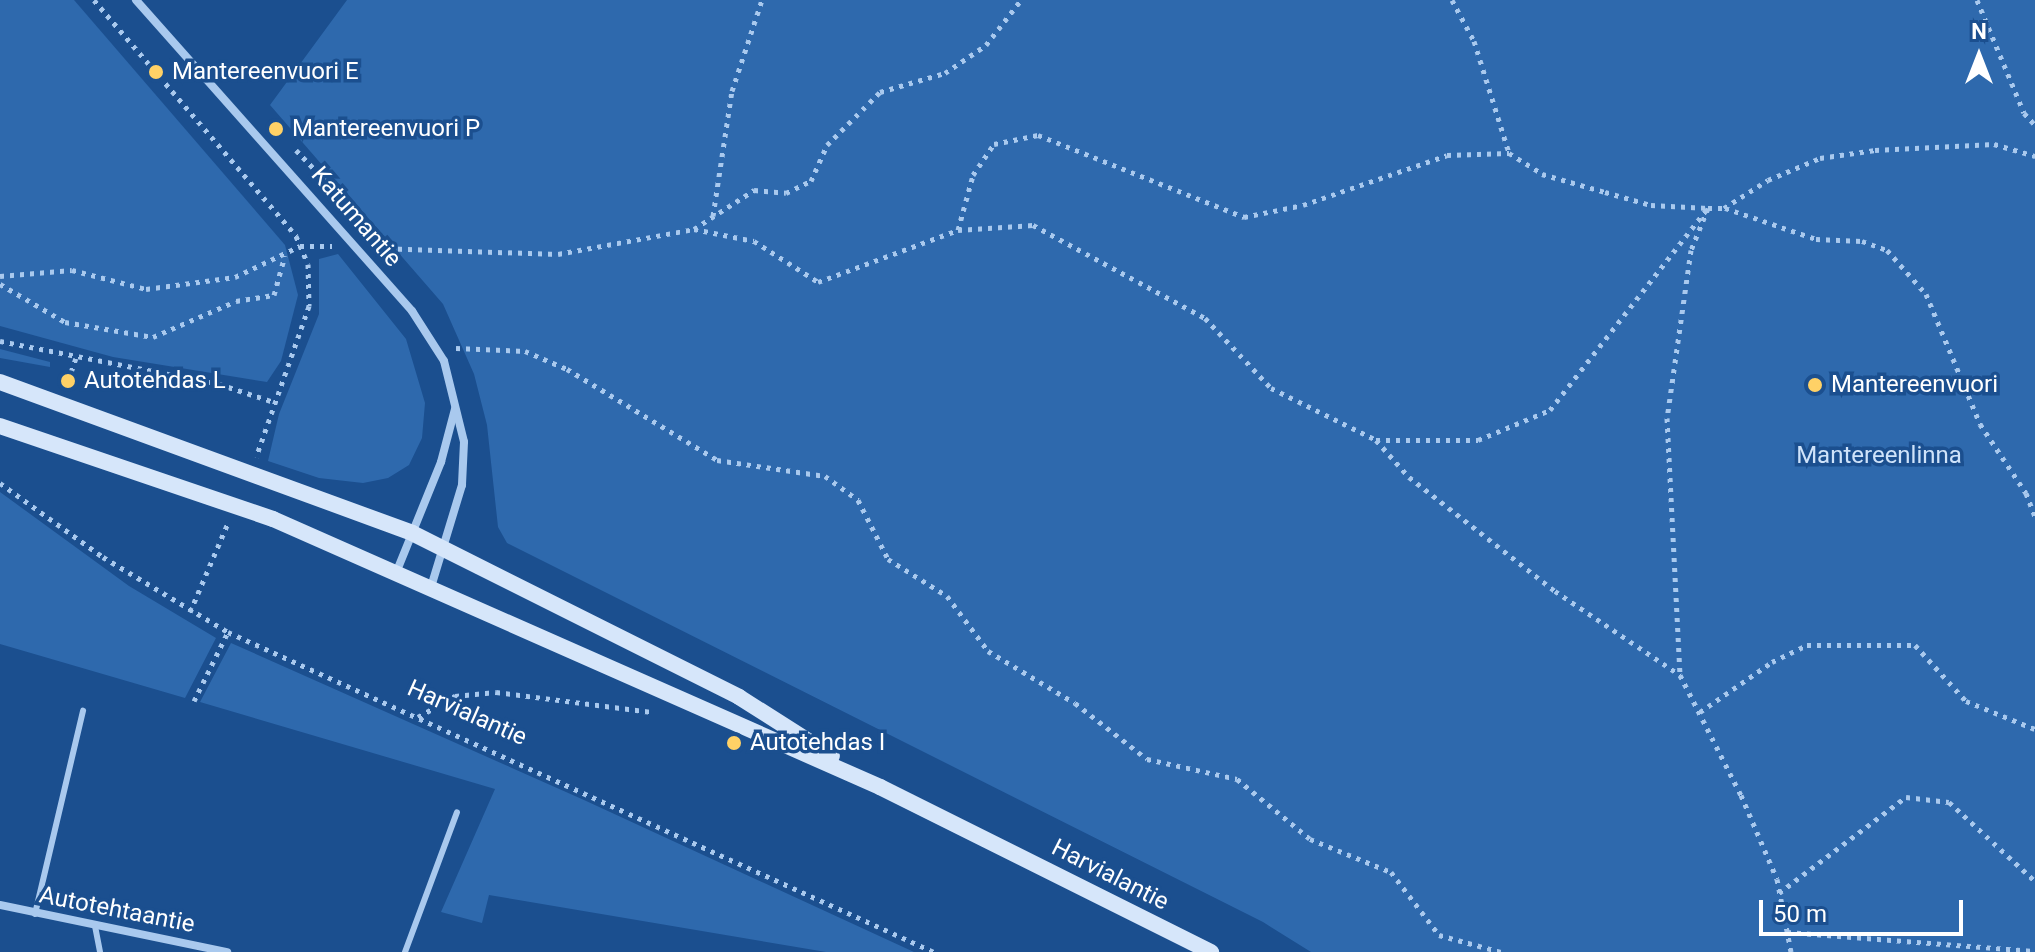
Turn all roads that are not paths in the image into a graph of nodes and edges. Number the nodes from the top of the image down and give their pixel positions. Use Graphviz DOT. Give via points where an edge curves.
graph roads {
  1 [pos="136,0"];
  2 [pos="0,382"];
  3 [pos="456,404"];
  4 [pos="0,426"];
  5 [pos="412,533"];
  6 [pos="443,549"];
  7 [pos="396,573"];
  8 [pos="430,591"];
  9 [pos="83,711"];
  10 [pos="880,787"];
  11 [pos="457,812"];
  12 [pos="0,905"];
  13 [pos="34,915"];
  14 [pos="95,926"];
  15 [pos="100,952"];
  16 [pos="227,952"];
  17 [pos="405,952"];
  18 [pos="1208,952"];
  1 -- 3 [label="street, Katumantie" via="412,311 433,344"];
  2 -- 5 [label="main road, Harvialantie"];
  3 -- 5 [label="street" via="441,462"];
  3 -- 6 [label="street, Katumantie" via="464,442 462,485"];
  4 -- 7 [label="main road, Harvialantie" via="273,519"];
  5 -- 6 [label="main road, Harvialantie"];
  5 -- 7 [label="street"];
  6 -- 8 [label="street, Katumantie"];
  6 -- 10 [label="main road, Harvialantie" via="739,697"];
  7 -- 8 [label="main road, Harvialantie"];
  8 -- 10 [label="main road, Harvialantie"];
  9 -- 13 [label="lane"];
  10 -- 18 [label="main road, Harvialantie"];
  11 -- 17 [label="lane"];
  12 -- 13 [label="street, Autotehtaantie"];
  13 -- 14 [label="street, Autotehtaantie"];
  14 -- 15 [label="lane"];
  14 -- 16 [label="street, Autotehtaantie"];
}
